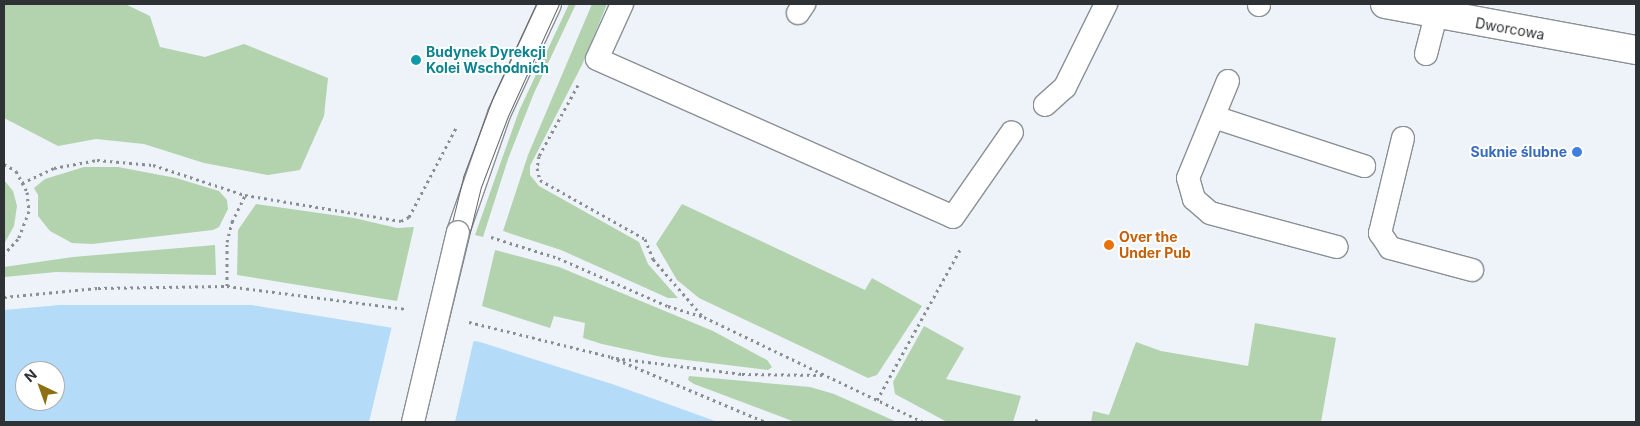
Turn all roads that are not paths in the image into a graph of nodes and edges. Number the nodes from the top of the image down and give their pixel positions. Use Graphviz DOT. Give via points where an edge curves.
graph roads {
  1 [pos="550,4"];
  2 [pos="622,4"];
  3 [pos="1106,4"];
  4 [pos="1385,4"];
  5 [pos="1473,13"];
  6 [pos="1436,15"];
  7 [pos="1636,50"];
  8 [pos="1426,54"];
  9 [pos="1228,81"];
  10 [pos="1045,106"];
  11 [pos="1214,117"];
  12 [pos="1012,132"];
  13 [pos="1403,138"];
  14 [pos="1364,166"];
  15 [pos="1337,247"];
  16 [pos="1472,270"];
  17 [pos="413,422"];
  1 -- 17 [label="lane, bridge" via="499,114 458,232"];
  2 -- 12 [label="lane" via="597,59 953,217"];
  3 -- 10 [label="lane" via="1065,87"];
  4 -- 6 [label="street, Dworcowa"];
  5 -- 6 [label="street, Dworcowa"];
  5 -- 7 [label="street, Dworcowa"];
  6 -- 8 [label="lane"];
  9 -- 11 [label="lane"];
  11 -- 14 [label="lane"];
  11 -- 15 [label="lane" via="1188,178 1194,199 1210,213"];
  13 -- 16 [label="lane" via="1380,233 1390,248"];
}
